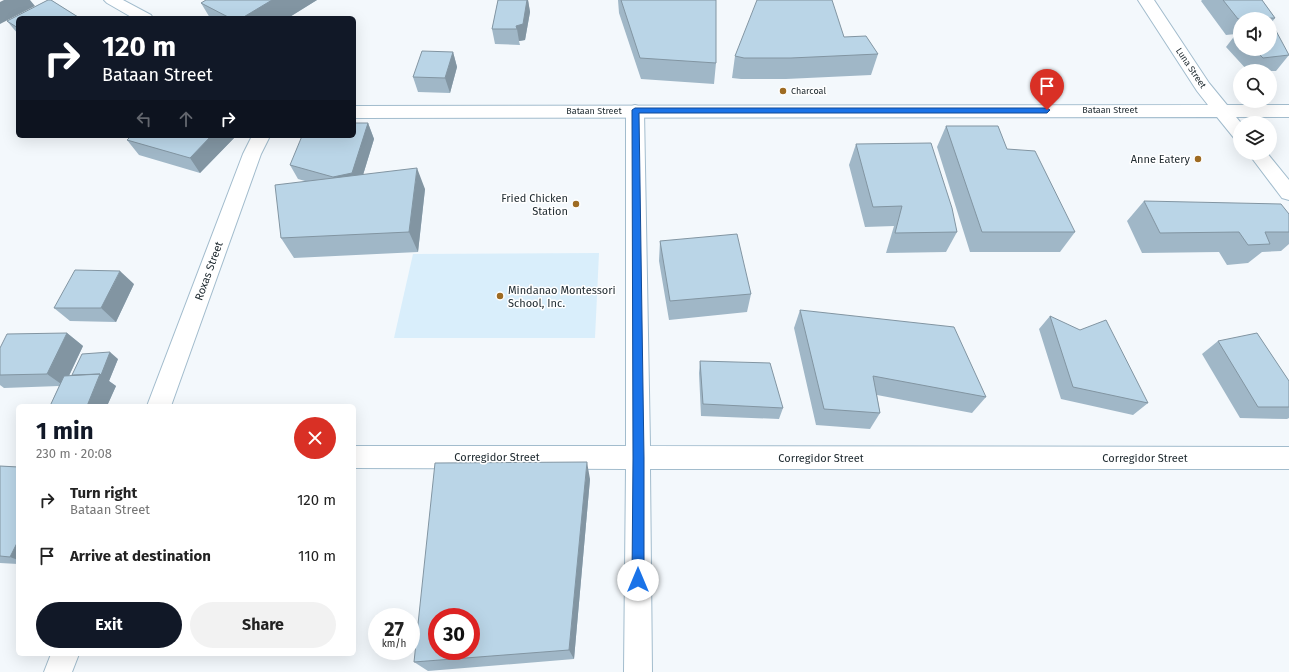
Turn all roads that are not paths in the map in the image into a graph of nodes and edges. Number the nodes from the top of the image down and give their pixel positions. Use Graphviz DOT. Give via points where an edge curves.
graph roads {
  1 [pos="112,0"];
  2 [pos="1146,0"];
  3 [pos="141,16"];
  4 [pos="635,110"];
  5 [pos="1221,110"];
  6 [pos="1289,111"];
  7 [pos="356,112"];
  8 [pos="1233,125"];
  9 [pos="260,138"];
  10 [pos="1262,160"];
  11 [pos="1289,193"];
  12 [pos="160,404"];
  13 [pos="356,457"];
  14 [pos="638,458"];
  15 [pos="1289,458"];
  16 [pos="64,656"];
  17 [pos="58,672"];
  18 [pos="638,672"];
  1 -- 3 [label="street"];
  2 -- 5 [label="street, Luna Street"];
  4 -- 5 [label="street, Bataan Street"];
  4 -- 7 [label="street, Bataan Street"];
  4 -- 14 [label="street"];
  5 -- 6 [label="street, Bataan Street"];
  5 -- 8 [label="street, Luna Street"];
  9 -- 12 [label="street, Roxas Street"];
  10 -- 11 [label="street"];
  13 -- 14 [label="street, Corregidor Street"];
  14 -- 15 [label="street, Corregidor Street"];
  14 -- 18 [label="street"];
  16 -- 17 [label="street"];
}
